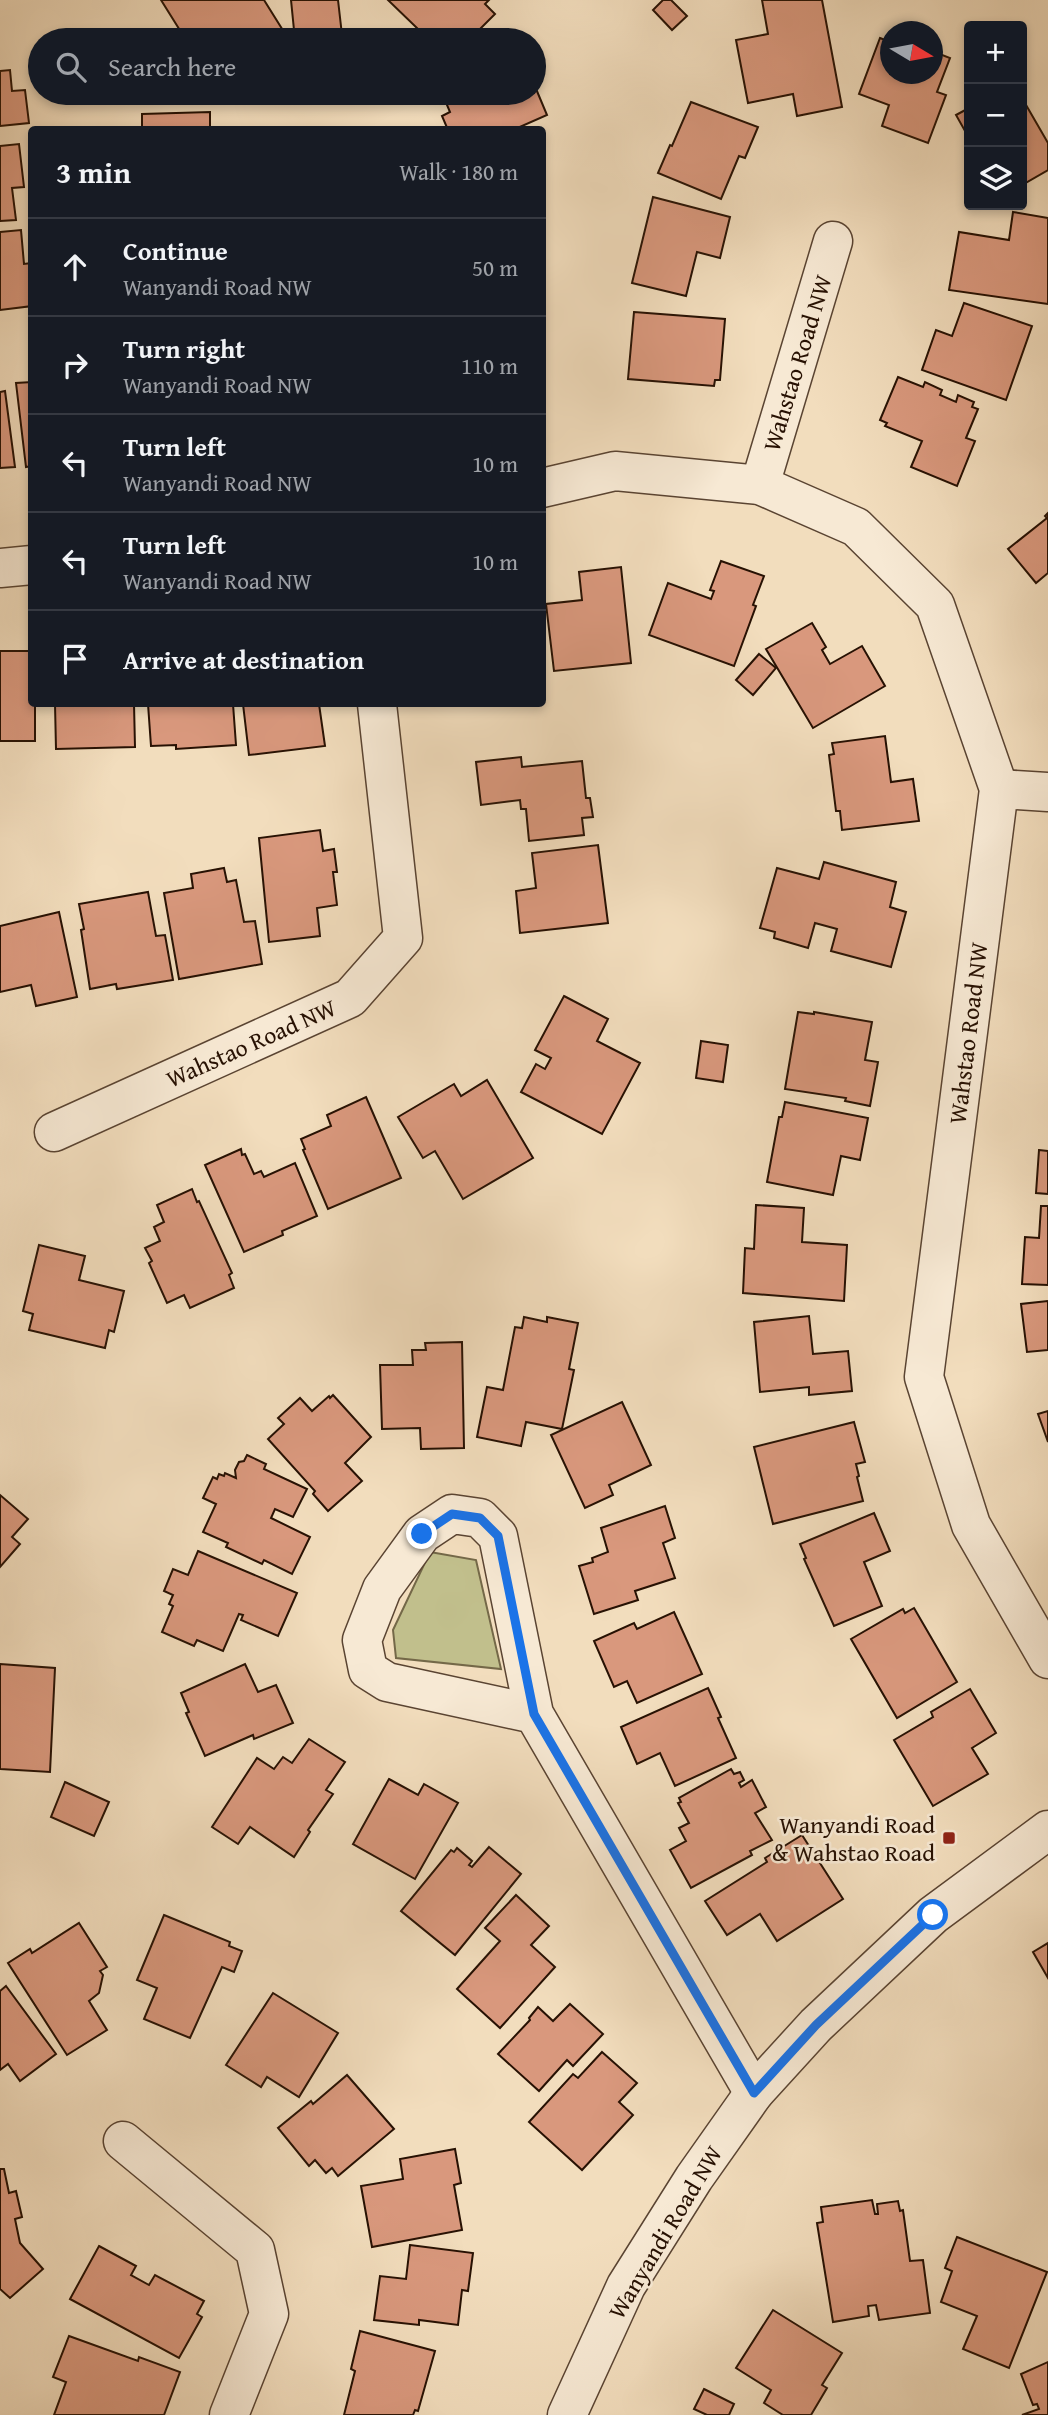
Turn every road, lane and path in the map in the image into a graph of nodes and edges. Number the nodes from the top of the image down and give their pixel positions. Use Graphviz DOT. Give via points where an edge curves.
graph roads {
  1 [pos="833,241"];
  2 [pos="760,485"];
  3 [pos="546,487"];
  4 [pos="28,565"];
  5 [pos="0,568"];
  6 [pos="377,707"];
  7 [pos="999,789"];
  8 [pos="1048,792"];
  9 [pos="54,1132"];
  10 [pos="1048,1660"];
  11 [pos="534,1714"];
  12 [pos="1048,1830"];
  13 [pos="754,2093"];
  14 [pos="124,2141"];
  15 [pos="229,2415"];
  16 [pos="567,2415"];
  1 -- 2 [label="street, Wahstao Road NW"];
  2 -- 3 [label="street, Wahstao Road NW" via="615,471"];
  2 -- 7 [label="street, Wahstao Road NW" via="856,527 934,605"];
  4 -- 5 [label="street"];
  6 -- 9 [label="street, Wahstao Road NW" via="403,938 350,998"];
  7 -- 8 [label="street"];
  7 -- 10 [label="street, Wahstao Road NW" via="924,1377 971,1525"];
  11 -- 11 [label="street" via="387,1682 368,1670 362,1640 382,1589 422,1534 452,1514 480,1518 498,1536"];
  11 -- 13 [label="street"];
  12 -- 13 [label="street, Wanyandi Road NW" via="933,1915 816,2025"];
  13 -- 16 [label="street, Wanyandi Road NW" via="626,2286"];
  14 -- 15 [label="street" via="255,2250 269,2314"];
}
